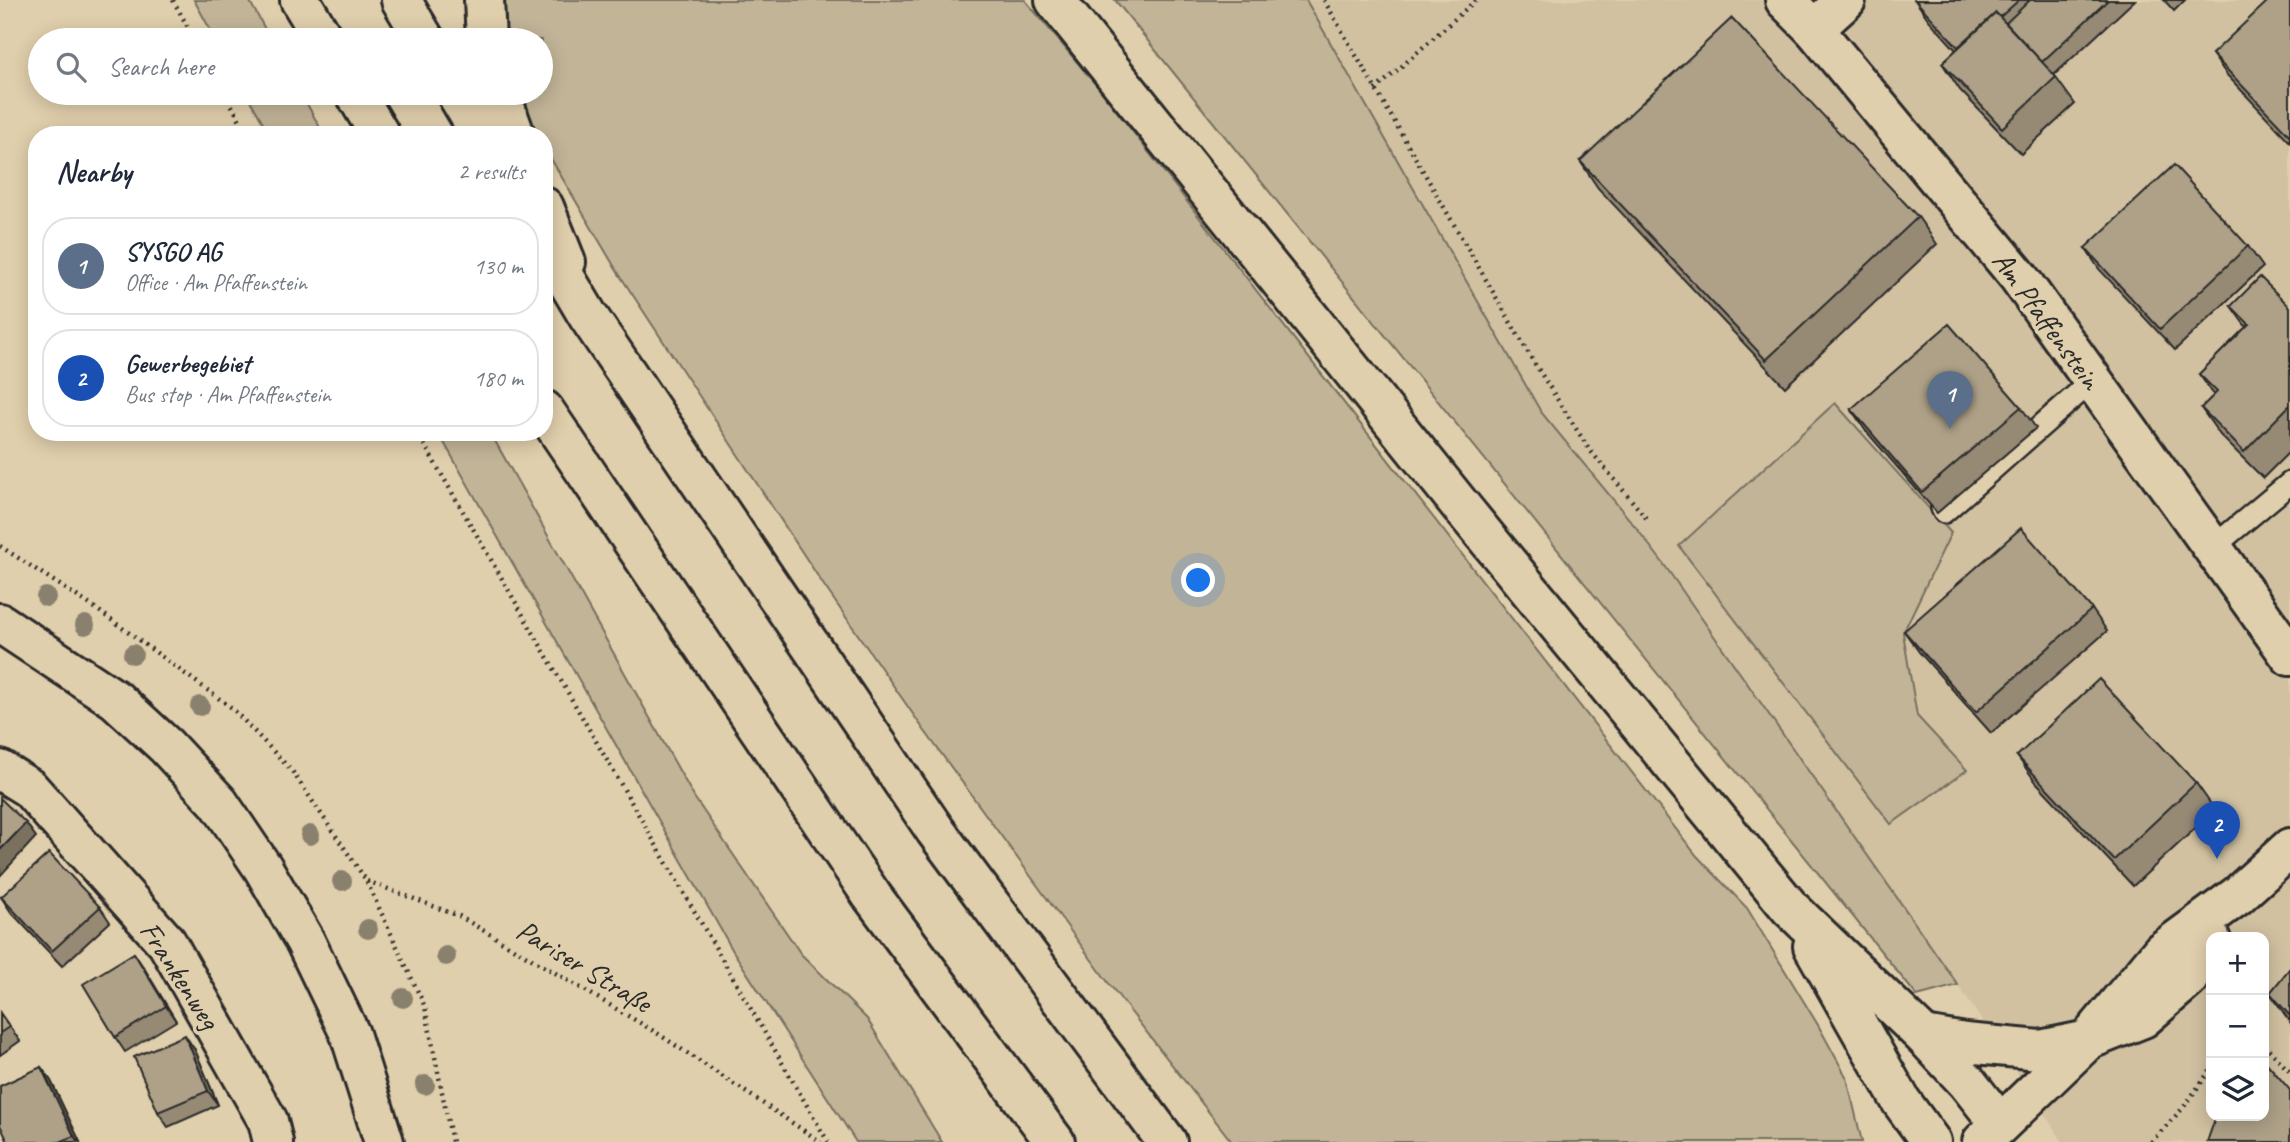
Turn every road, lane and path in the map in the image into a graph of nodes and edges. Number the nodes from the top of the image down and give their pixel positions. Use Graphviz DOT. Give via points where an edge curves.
graph roads {
  1 [pos="173,0"];
  2 [pos="300,0"];
  3 [pos="401,0"];
  4 [pos="484,0"];
  5 [pos="1055,0"];
  6 [pos="1324,0"];
  7 [pos="1476,0"];
  8 [pos="1785,0"];
  9 [pos="1846,0"];
  10 [pos="188,28"];
  11 [pos="317,28"];
  12 [pos="418,28"];
  13 [pos="485,28"];
  14 [pos="1814,29"];
  15 [pos="1375,90"];
  16 [pos="232,105"];
  17 [pos="362,105"];
  18 [pos="463,105"];
  19 [pos="504,105"];
  20 [pos="243,126"];
  21 [pos="375,126"];
  22 [pos="476,126"];
  23 [pos="512,126"];
  24 [pos="553,229"];
  25 [pos="553,257"];
  26 [pos="588,316"];
  27 [pos="2092,381"];
  28 [pos="553,423"];
  29 [pos="422,441"];
  30 [pos="2290,483"];
  31 [pos="1942,508"];
  32 [pos="1647,519"];
  33 [pos="0,546"];
  34 [pos="2212,548"];
  35 [pos="0,622"];
  36 [pos="2290,656"];
  37 [pos="0,770"];
  38 [pos="2290,848"];
  39 [pos="366,880"];
  40 [pos="2238,896"];
  41 [pos="1790,908"];
  42 [pos="2216,932"];
  43 [pos="2206,949"];
  44 [pos="2273,991"];
  45 [pos="2269,995"];
  46 [pos="1924,1037"];
  47 [pos="2088,1040"];
  48 [pos="2269,1049"];
  49 [pos="2290,1072"];
  50 [pos="2206,1076"];
  51 [pos="1991,1133"];
  52 [pos="273,1142"];
  53 [pos="384,1142"];
  54 [pos="452,1142"];
  55 [pos="821,1142"];
  56 [pos="828,1142"];
  57 [pos="1055,1142"];
  58 [pos="1167,1142"];
  59 [pos="1931,1142"];
  60 [pos="2151,1142"];
  1 -- 10 [label="path"];
  2 -- 11 [label="main road"];
  3 -- 12 [label="main road"];
  4 -- 13 [label="main road"];
  5 -- 41 [label="main road"];
  6 -- 15 [label="path"];
  7 -- 15 [label="path"];
  8 -- 14 [label="main road, Am Pfaffenstein"];
  9 -- 14 [label="main road"];
  14 -- 27 [label="main road, Am Pfaffenstein" via="2018,276"];
  15 -- 32 [label="path" via="1533,361 1589,449"];
  16 -- 20 [label="path"];
  17 -- 21 [label="main road"];
  18 -- 22 [label="main road"];
  19 -- 23 [label="main road"];
  24 -- 26 [label="main road"];
  25 -- 26 [label="main road"];
  26 -- 58 [label="main road" via="935,830"];
  27 -- 31 [label="lane" via="1944,512"];
  27 -- 34 [label="main road, Am Pfaffenstein"];
  28 -- 57 [label="main road" via="872,896"];
  29 -- 56 [label="path"];
  30 -- 34 [label="lane"];
  33 -- 39 [label="path" via="95,608 232,708 292,771"];
  34 -- 36 [label="main road, Am Pfaffenstein"];
  35 -- 53 [label="main road" via="116,700 219,803 287,910 344,1022"];
  37 -- 52 [label="main road, Frankenweg" via="29,788 167,943 268,1121"];
  38 -- 40 [label="main road"];
  39 -- 54 [label="path" via="425,1007"];
  39 -- 55 [label="path, Pariser Straße" via="459,916 657,1033"];
  40 -- 42 [label="main road"];
  40 -- 47 [label="main road" via="2162,951"];
  41 -- 46 [label="main road"];
  41 -- 59 [label="main road" via="1901,1101"];
  43 -- 47 [label="main road" via="2188,979 2143,1018"];
  44 -- 45 [label="path"];
  46 -- 47 [label="main road" via="2040,1050"];
  46 -- 51 [label="main road" via="1967,1082"];
  47 -- 51 [label="main road"];
  48 -- 49 [label="path"];
  50 -- 60 [label="path"];
}
